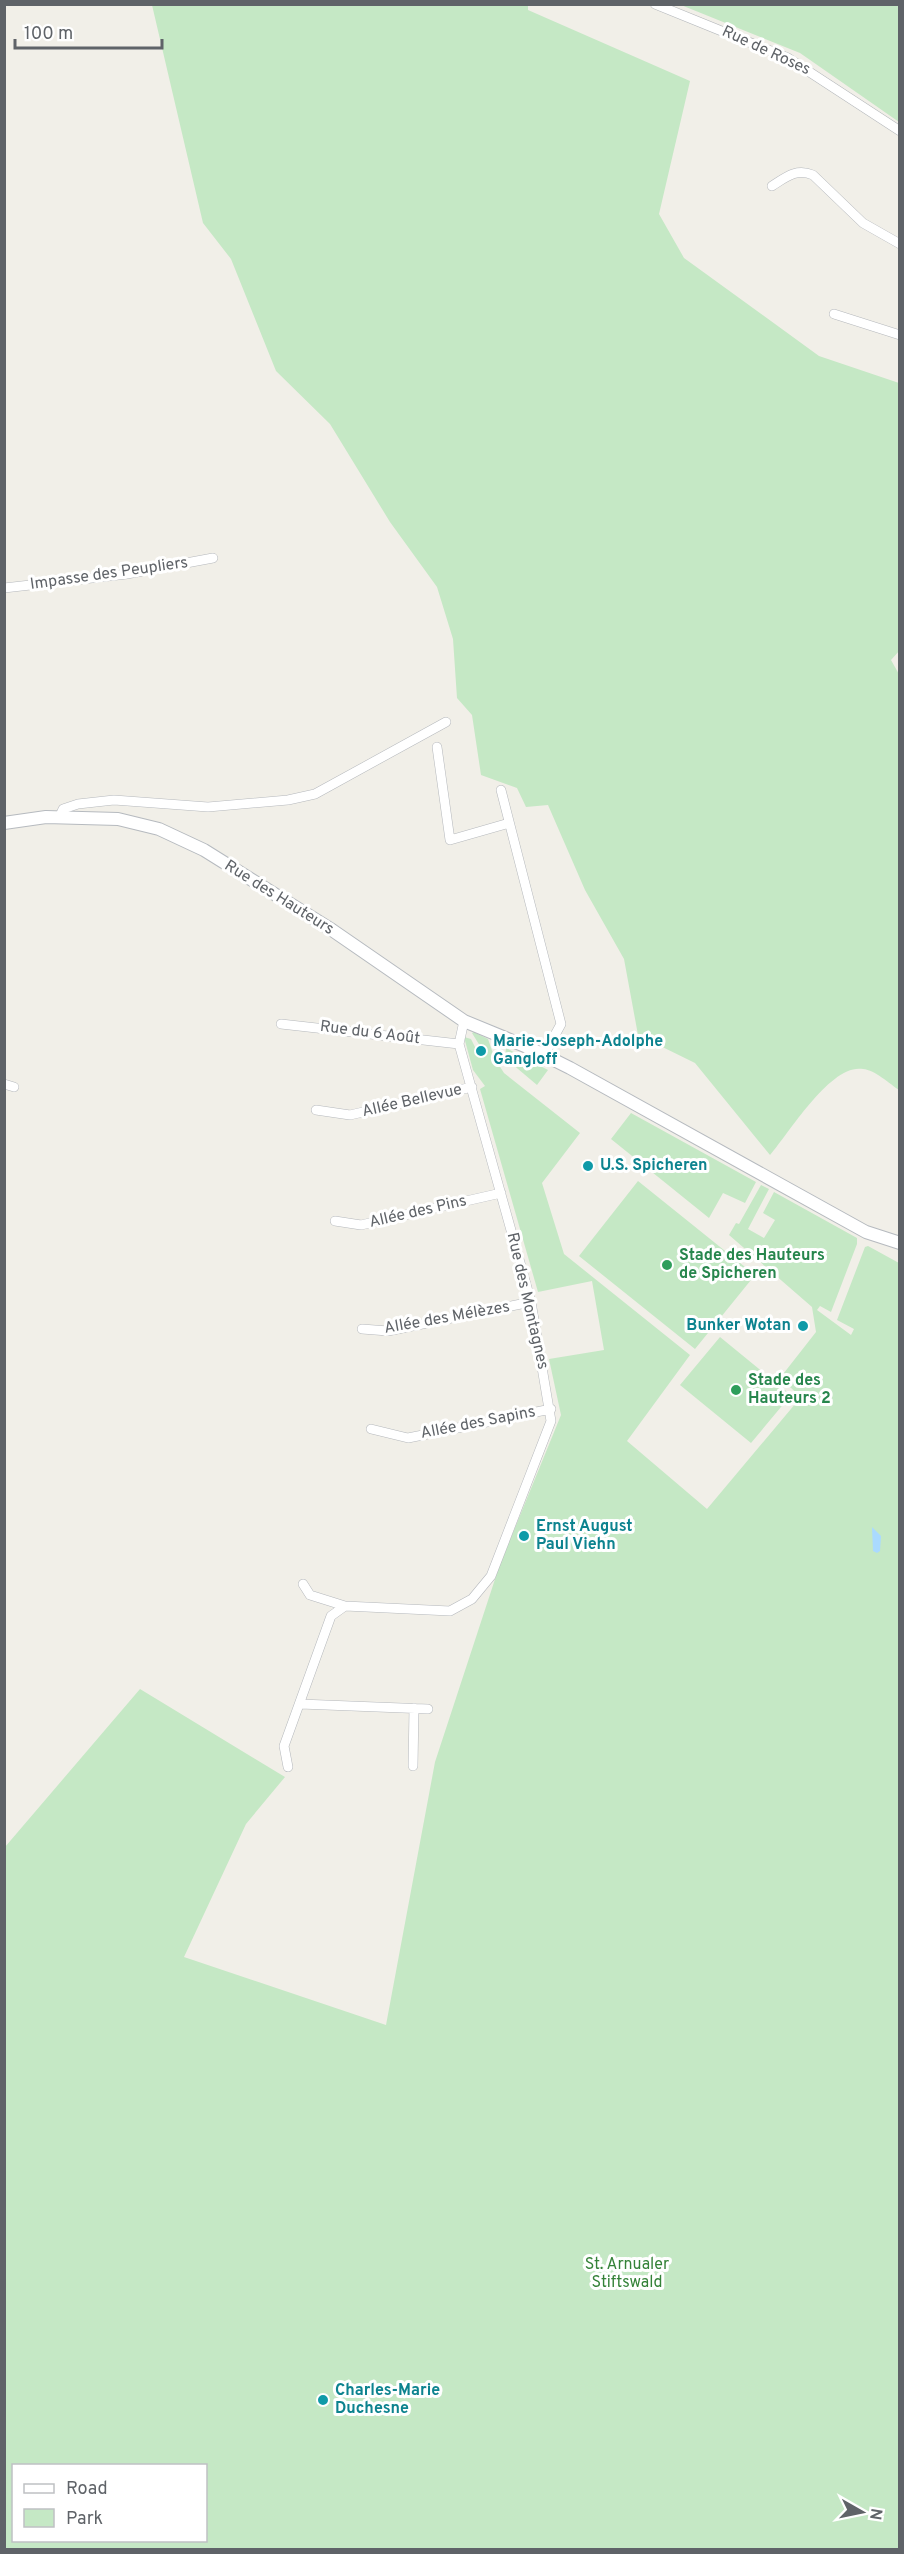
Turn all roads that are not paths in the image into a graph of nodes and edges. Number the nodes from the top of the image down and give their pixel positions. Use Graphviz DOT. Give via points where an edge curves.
graph roads {
  1 [pos="655,4"];
  2 [pos="900,131"];
  3 [pos="772,186"];
  4 [pos="900,244"];
  5 [pos="834,314"];
  6 [pos="900,335"];
  7 [pos="213,558"];
  8 [pos="4,588"];
  9 [pos="446,722"];
  10 [pos="437,747"];
  11 [pos="501,790"];
  12 [pos="59,818"];
  13 [pos="4,823"];
  14 [pos="509,823"];
  15 [pos="464,1021"];
  16 [pos="281,1024"];
  17 [pos="459,1044"];
  18 [pos="544,1055"];
  19 [pos="472,1087"];
  20 [pos="316,1110"];
  21 [pos="501,1193"];
  22 [pos="335,1221"];
  23 [pos="900,1243"];
  24 [pos="531,1302"];
  25 [pos="362,1329"];
  26 [pos="551,1409"];
  27 [pos="371,1429"];
  28 [pos="303,1584"];
  29 [pos="345,1606"];
  30 [pos="300,1704"];
  31 [pos="414,1708"];
  32 [pos="428,1709"];
  33 [pos="412,1766"];
  34 [pos="288,1767"];
  1 -- 2 [label="street, Rue de Roses" via="788,58"];
  3 -- 4 [label="street" via="794,172 813,175 863,223"];
  5 -- 6 [label="street"];
  7 -- 8 [label="street, Impasse des Peupliers" via="127,574"];
  9 -- 12 [label="street" via="315,794 208,807 114,800 78,804 63,809"];
  10 -- 14 [label="street" via="450,840"];
  11 -- 14 [label="street"];
  12 -- 13 [label="street, Rue des Hauteurs"];
  12 -- 15 [label="street, Rue des Hauteurs" via="118,819 159,829 204,850 332,930"];
  14 -- 18 [label="street" via="561,1024"];
  15 -- 17 [label="street, Rue des Montagnes"];
  15 -- 18 [label="street, Rue des Hauteurs"];
  16 -- 17 [label="street, Rue du 6 Août"];
  17 -- 19 [label="street, Rue des Montagnes"];
  18 -- 23 [label="street, Rue des Hauteurs" via="866,1232"];
  19 -- 20 [label="street, Allée Bellevue" via="350,1115"];
  19 -- 21 [label="street, Rue des Montagnes"];
  21 -- 22 [label="street, Allée des Pins" via="361,1225"];
  21 -- 24 [label="street, Rue des Montagnes"];
  24 -- 25 [label="street, Allée des Mélèzes" via="388,1330"];
  24 -- 26 [label="street, Rue des Montagnes"];
  26 -- 27 [label="street, Allée des Sapins" via="408,1438"];
  26 -- 29 [label="street, Rue des Montagnes" via="552,1421 491,1576 472,1599 450,1611"];
  28 -- 29 [label="street, Rue des Montagnes" via="310,1595"];
  29 -- 30 [label="street" via="332,1616"];
  30 -- 31 [label="street"];
  30 -- 34 [label="street" via="284,1746"];
  31 -- 32 [label="street"];
  31 -- 33 [label="street"];
}
